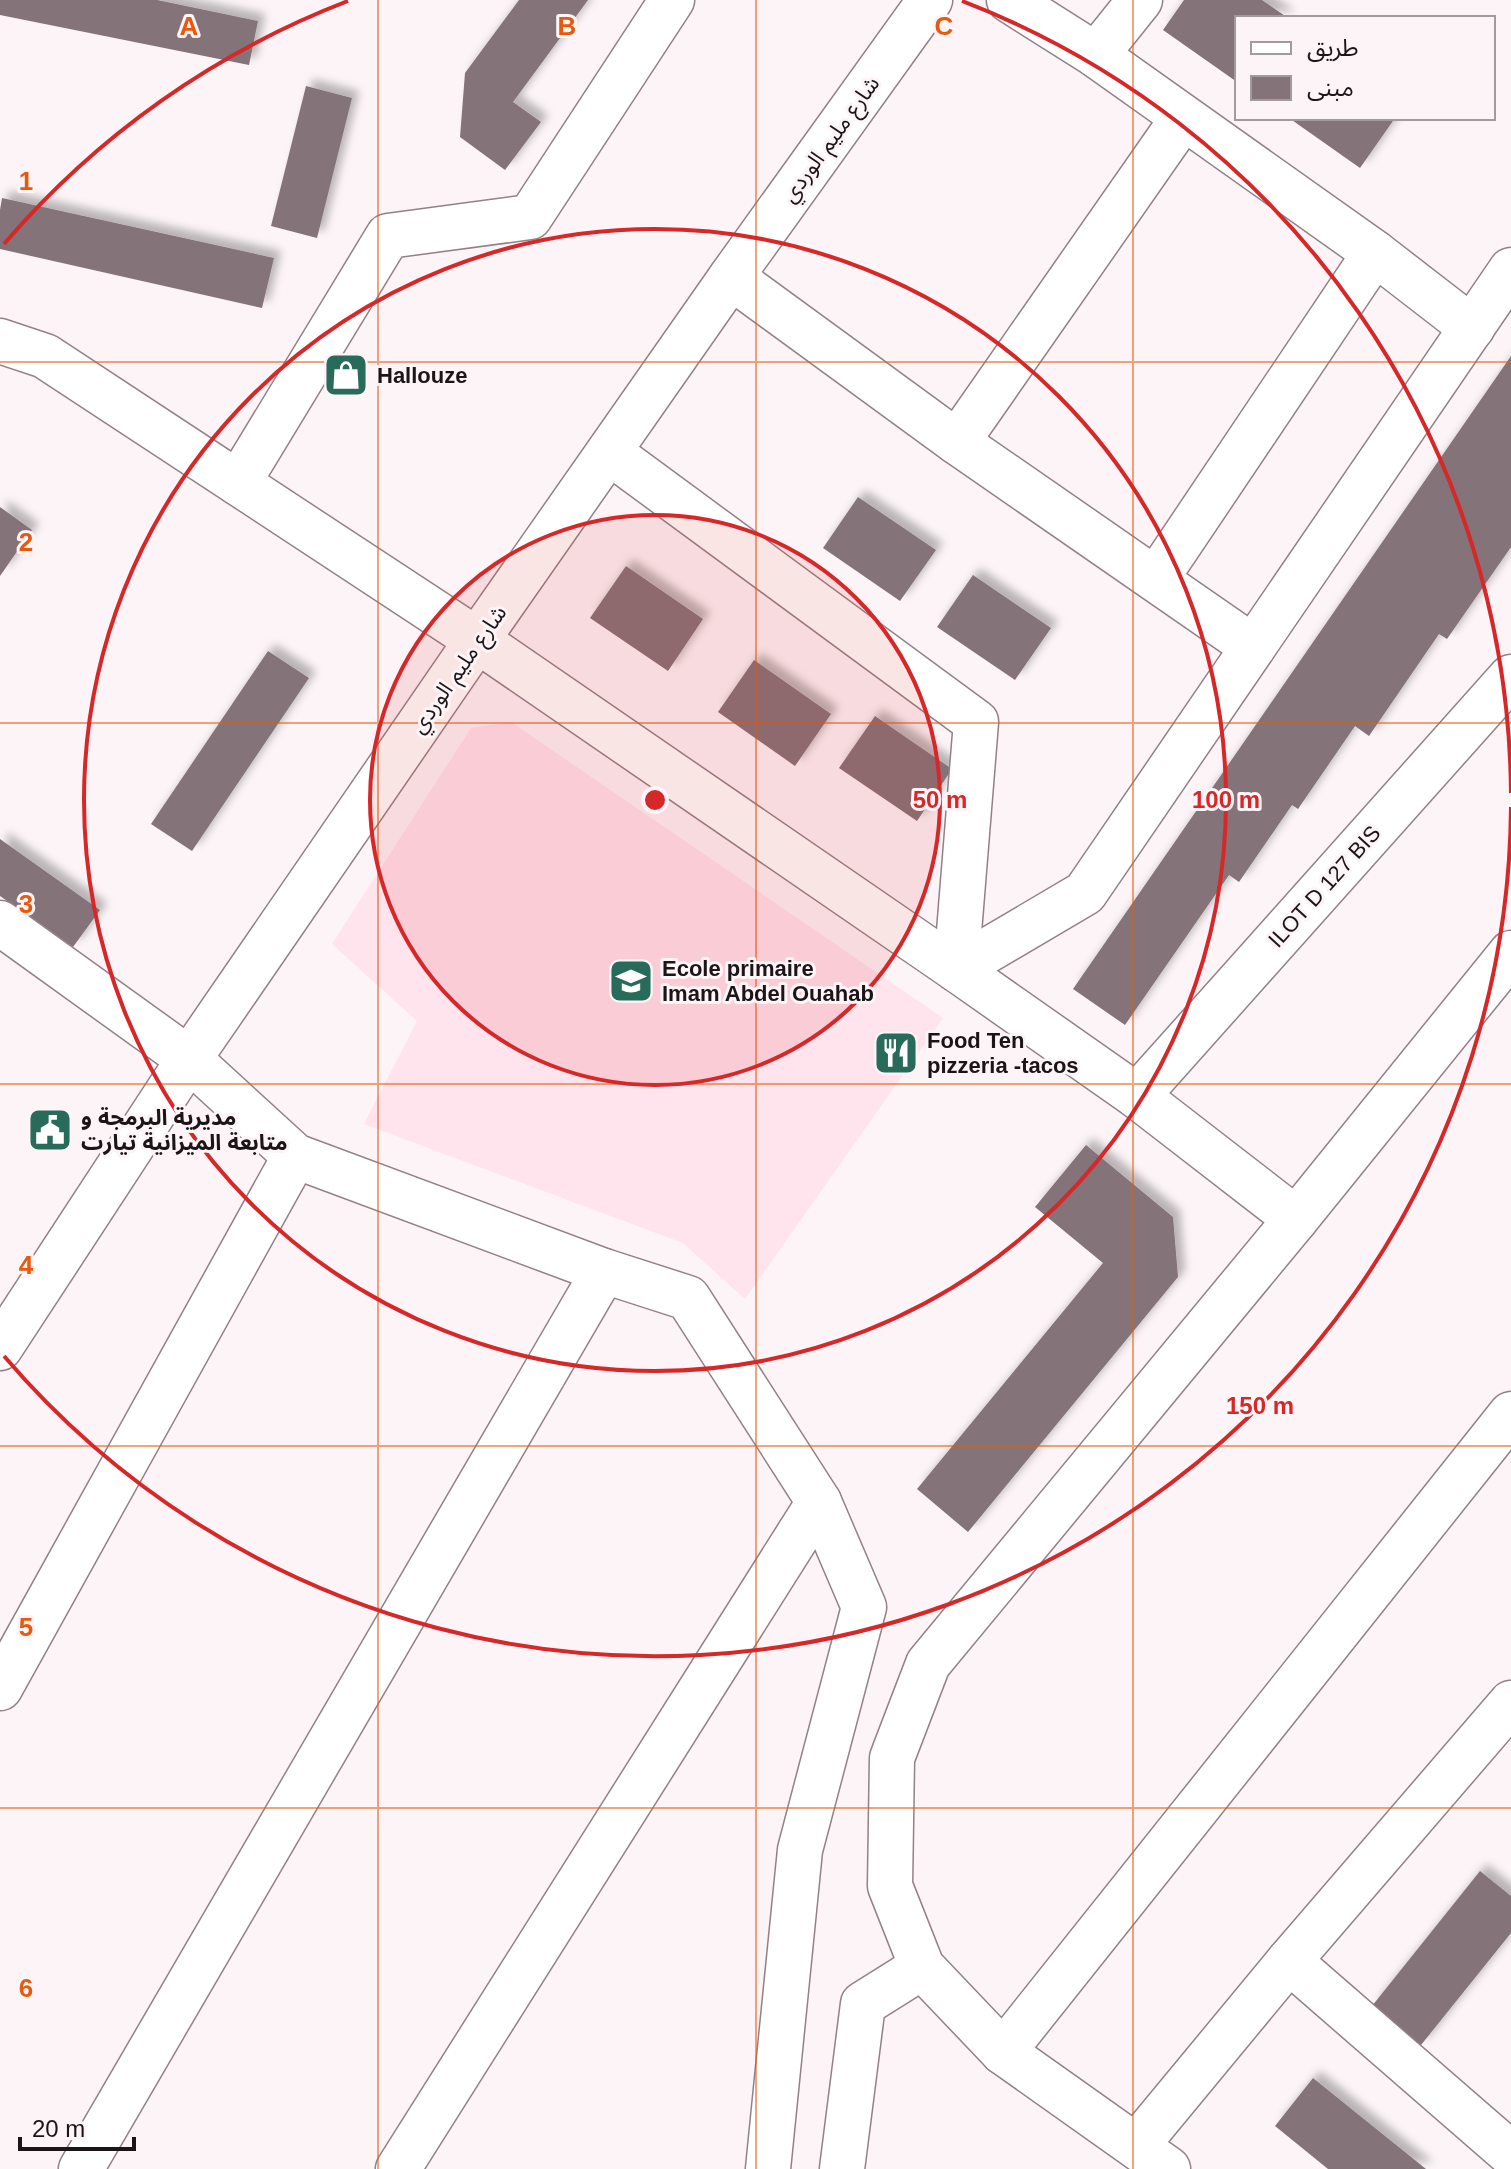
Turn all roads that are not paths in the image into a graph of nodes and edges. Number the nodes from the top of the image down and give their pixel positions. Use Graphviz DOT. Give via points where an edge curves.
graph roads {
  1 [pos="672,0"];
  2 [pos="930,0"];
  3 [pos="1009,0"];
  4 [pos="1140,0"];
  5 [pos="1096,55"];
  6 [pos="1183,118"];
  7 [pos="1375,253"];
  8 [pos="1511,270"];
  9 [pos="731,277"];
  10 [pos="1472,328"];
  11 [pos="0,341"];
  12 [pos="957,442"];
  13 [pos="609,452"];
  14 [pos="238,483"];
  15 [pos="1156,579"];
  16 [pos="477,640"];
  17 [pos="1253,647"];
  18 [pos="1511,677"];
  19 [pos="0,923"];
  20 [pos="1511,953"];
  21 [pos="956,969"];
  22 [pos="189,1059"];
  23 [pos="1137,1096"];
  24 [pos="295,1156"];
  25 [pos="1296,1219"];
  26 [pos="604,1271"];
  27 [pos="0,1348"];
  28 [pos="1511,1414"];
  29 [pos="819,1502"];
  30 [pos="0,1688"];
  31 [pos="1511,1703"];
  32 [pos="1289,1961"];
  33 [pos="922,1967"];
  34 [pos="1003,2052"];
  35 [pos="1507,2144"];
  36 [pos="1152,2157"];
  37 [pos="81,2169"];
  38 [pos="398,2169"];
  39 [pos="768,2169"];
  40 [pos="842,2169"];
  1 -- 14 [label="street" via="530,217 388,236"];
  2 -- 9 [label="street, شارع مليم الوردي"];
  3 -- 5 [label="street"];
  4 -- 5 [label="street"];
  5 -- 6 [label="street"];
  6 -- 7 [label="street"];
  6 -- 12 [label="street"];
  7 -- 10 [label="street"];
  7 -- 15 [label="street"];
  8 -- 10 [label="street"];
  9 -- 12 [label="street"];
  9 -- 13 [label="street, شارع مليم الوردي"];
  10 -- 17 [label="street"];
  11 -- 14 [label="street" via="45,356"];
  12 -- 15 [label="street"];
  13 -- 16 [label="street, شارع مليم الوردي"];
  13 -- 21 [label="street" via="976,722"];
  14 -- 16 [label="street"];
  15 -- 17 [label="street"];
  16 -- 21 [label="street"];
  16 -- 22 [label="street, شارع مليم الوردي"];
  17 -- 21 [label="street" via="1085,893"];
  18 -- 23 [label="street, ILOT D 127 BIS"];
  19 -- 22 [label="street"];
  20 -- 25 [label="street"];
  21 -- 23 [label="street"];
  22 -- 24 [label="street"];
  22 -- 27 [label="street, شارع مليم الوردي"];
  23 -- 25 [label="street"];
  24 -- 26 [label="street"];
  24 -- 30 [label="street"];
  25 -- 33 [label="street" via="928,1664 892,1758 890,1886"];
  26 -- 29 [label="street" via="688,1298"];
  26 -- 37 [label="street"];
  28 -- 34 [label="street"];
  29 -- 38 [label="street"];
  29 -- 39 [label="street" via="864,1607 800,1850"];
  31 -- 32 [label="street"];
  32 -- 35 [label="street"];
  32 -- 36 [label="street"];
  33 -- 34 [label="street"];
  33 -- 40 [label="street" via="863,2004"];
  34 -- 36 [label="street"];
}
